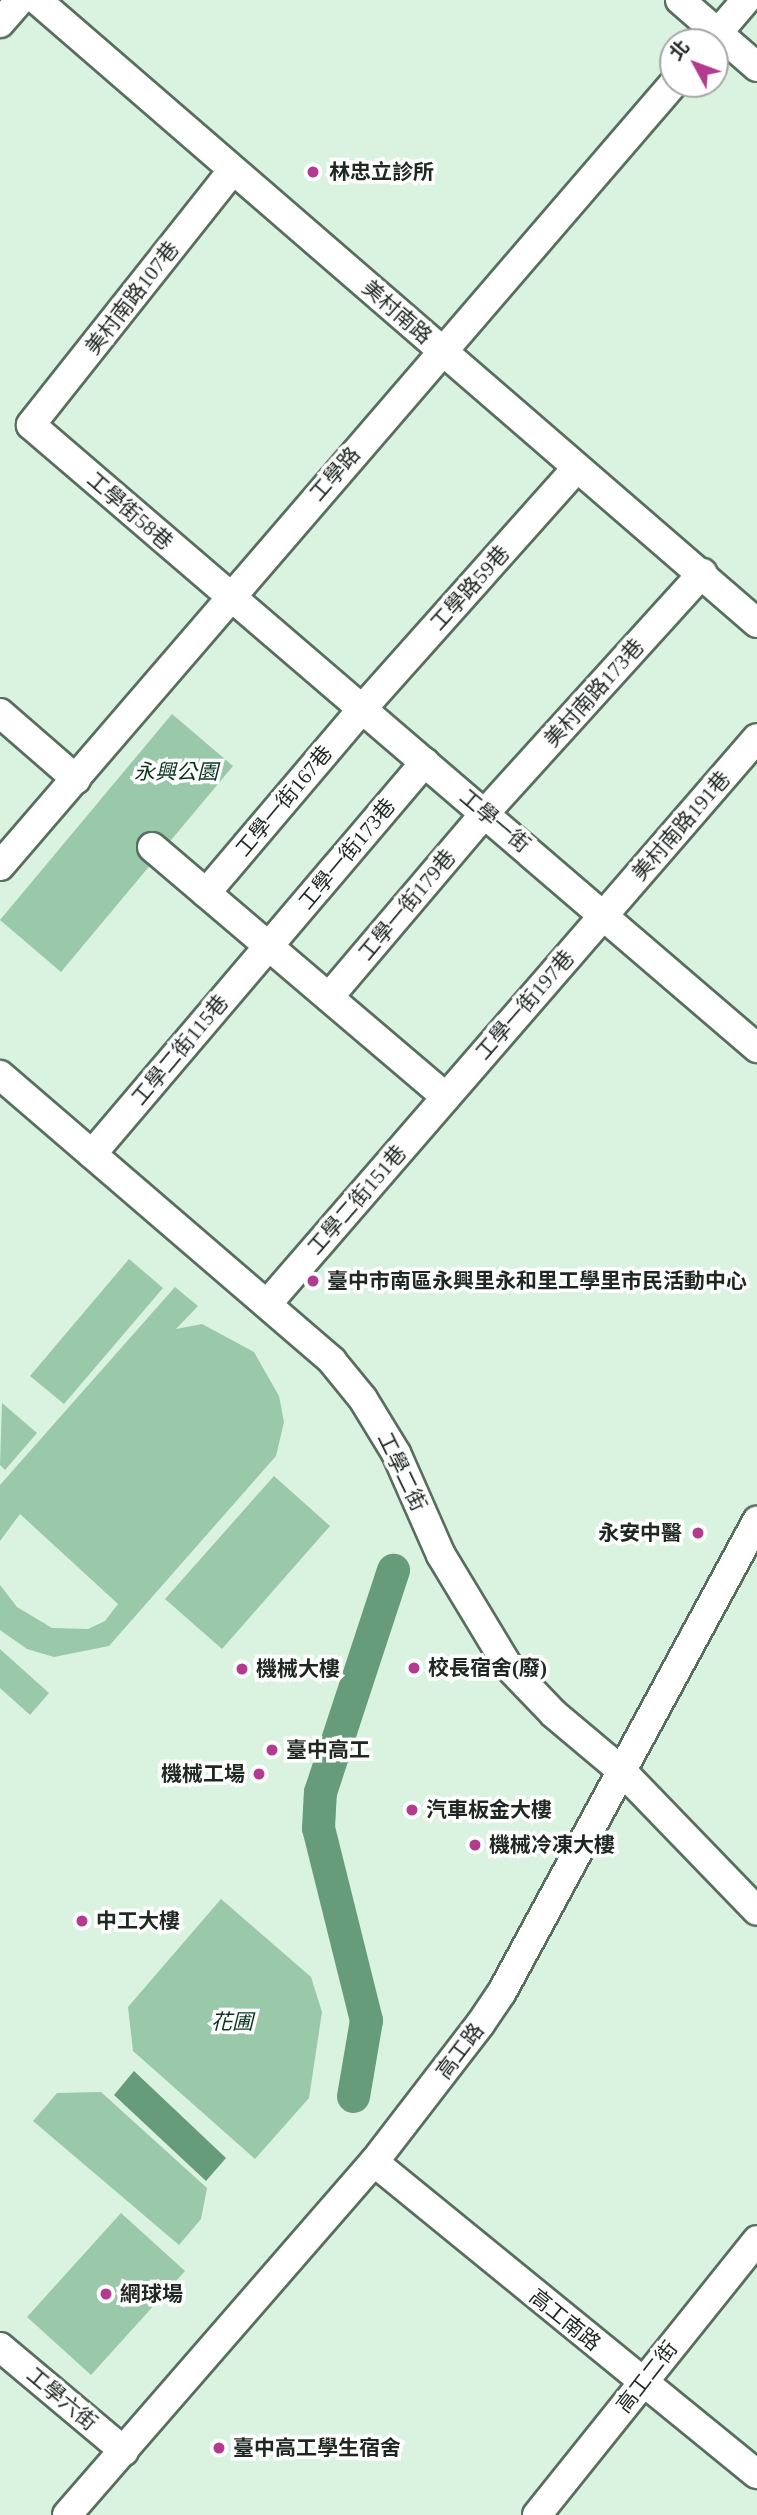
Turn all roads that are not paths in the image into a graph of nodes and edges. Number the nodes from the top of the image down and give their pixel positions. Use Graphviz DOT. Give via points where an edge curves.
graph roads {
  1 [pos="20,0"];
  2 [pos="37,0"];
  3 [pos="680,0"];
  4 [pos="746,0"];
  5 [pos="0,23"];
  6 [pos="706,28"];
  7 [pos="722,28"];
  8 [pos="729,47"];
  9 [pos="757,67"];
  10 [pos="661,98"];
  11 [pos="232,171"];
  12 [pos="441,350"];
  13 [pos="31,425"];
  14 [pos="577,467"];
  15 [pos="702,573"];
  16 [pos="230,597"];
  17 [pos="757,623"];
  18 [pos="362,709"];
  19 [pos="0,713"];
  20 [pos="757,737"];
  21 [pos="425,762"];
  22 [pos="76,779"];
  23 [pos="485,813"];
  24 [pos="152,847"];
  25 [pos="0,866"];
  26 [pos="206,893"];
  27 [pos="604,914"];
  28 [pos="269,946"];
  29 [pos="329,997"];
  30 [pos="757,1048"];
  31 [pos="0,1075"];
  32 [pos="446,1097"];
  33 [pos="92,1154"];
  34 [pos="268,1303"];
  35 [pos="757,1521"];
  36 [pos="622,1770"];
  37 [pos="757,1911"];
  38 [pos="374,2162"];
  39 [pos="757,2240"];
  40 [pos="0,2347"];
  41 [pos="644,2382"];
  42 [pos="124,2451"];
  43 [pos="757,2474"];
  44 [pos="68,2515"];
  45 [pos="537,2515"];
  1 -- 5 [label="street"];
  2 -- 11 [label="street, 美村南路"];
  3 -- 6 [label="street"];
  4 -- 7 [label="street"];
  8 -- 9 [label="street"];
  10 -- 12 [label="street, 工學路"];
  11 -- 12 [label="street, 美村南路"];
  11 -- 13 [label="street, 美村南路107巷"];
  12 -- 14 [label="street, 美村南路"];
  12 -- 16 [label="street, 工學路"];
  13 -- 16 [label="street, 工學街58巷"];
  14 -- 15 [label="street, 美村南路"];
  14 -- 18 [label="street, 工學路59巷"];
  15 -- 17 [label="street, 美村南路"];
  15 -- 23 [label="street, 美村南路173巷"];
  16 -- 18 [label="street, 工學一街"];
  16 -- 22 [label="street, 工學路"];
  18 -- 21 [label="street, 工學一街"];
  18 -- 26 [label="street, 工學一街167巷"];
  19 -- 22 [label="street"];
  20 -- 27 [label="street, 美村南路191巷"];
  21 -- 23 [label="street, 工學一街"];
  21 -- 28 [label="street, 工學一街173巷"];
  22 -- 25 [label="street, 工學路"];
  23 -- 27 [label="street, 工學一街"];
  23 -- 29 [label="street, 工學一街179巷"];
  24 -- 26 [label="street"];
  26 -- 28 [label="street"];
  27 -- 30 [label="street, 工學一街"];
  27 -- 32 [label="street, 工學一街197巷"];
  28 -- 29 [label="street"];
  28 -- 33 [label="street, 工學二街115巷"];
  29 -- 32 [label="street"];
  31 -- 33 [label="street, 工學二街"];
  32 -- 34 [label="street, 工學二街151巷"];
  33 -- 34 [label="street, 工學二街"];
  34 -- 36 [label="street, 工學二街" via="332,1361 363,1399 396,1453 441,1555 508,1666 554,1714"];
  35 -- 36 [label="street, 高工路"];
  36 -- 37 [label="street, 工學二街"];
  36 -- 38 [label="street, 高工路" via="502,1992"];
  38 -- 41 [label="street, 高工南路"];
  38 -- 42 [label="street, 高工路"];
  39 -- 41 [label="street, 高工二街"];
  40 -- 42 [label="street, 工學六街"];
  41 -- 43 [label="street, 高工南路"];
  41 -- 45 [label="street, 高工二街"];
  42 -- 44 [label="street, 高工路"];
}
